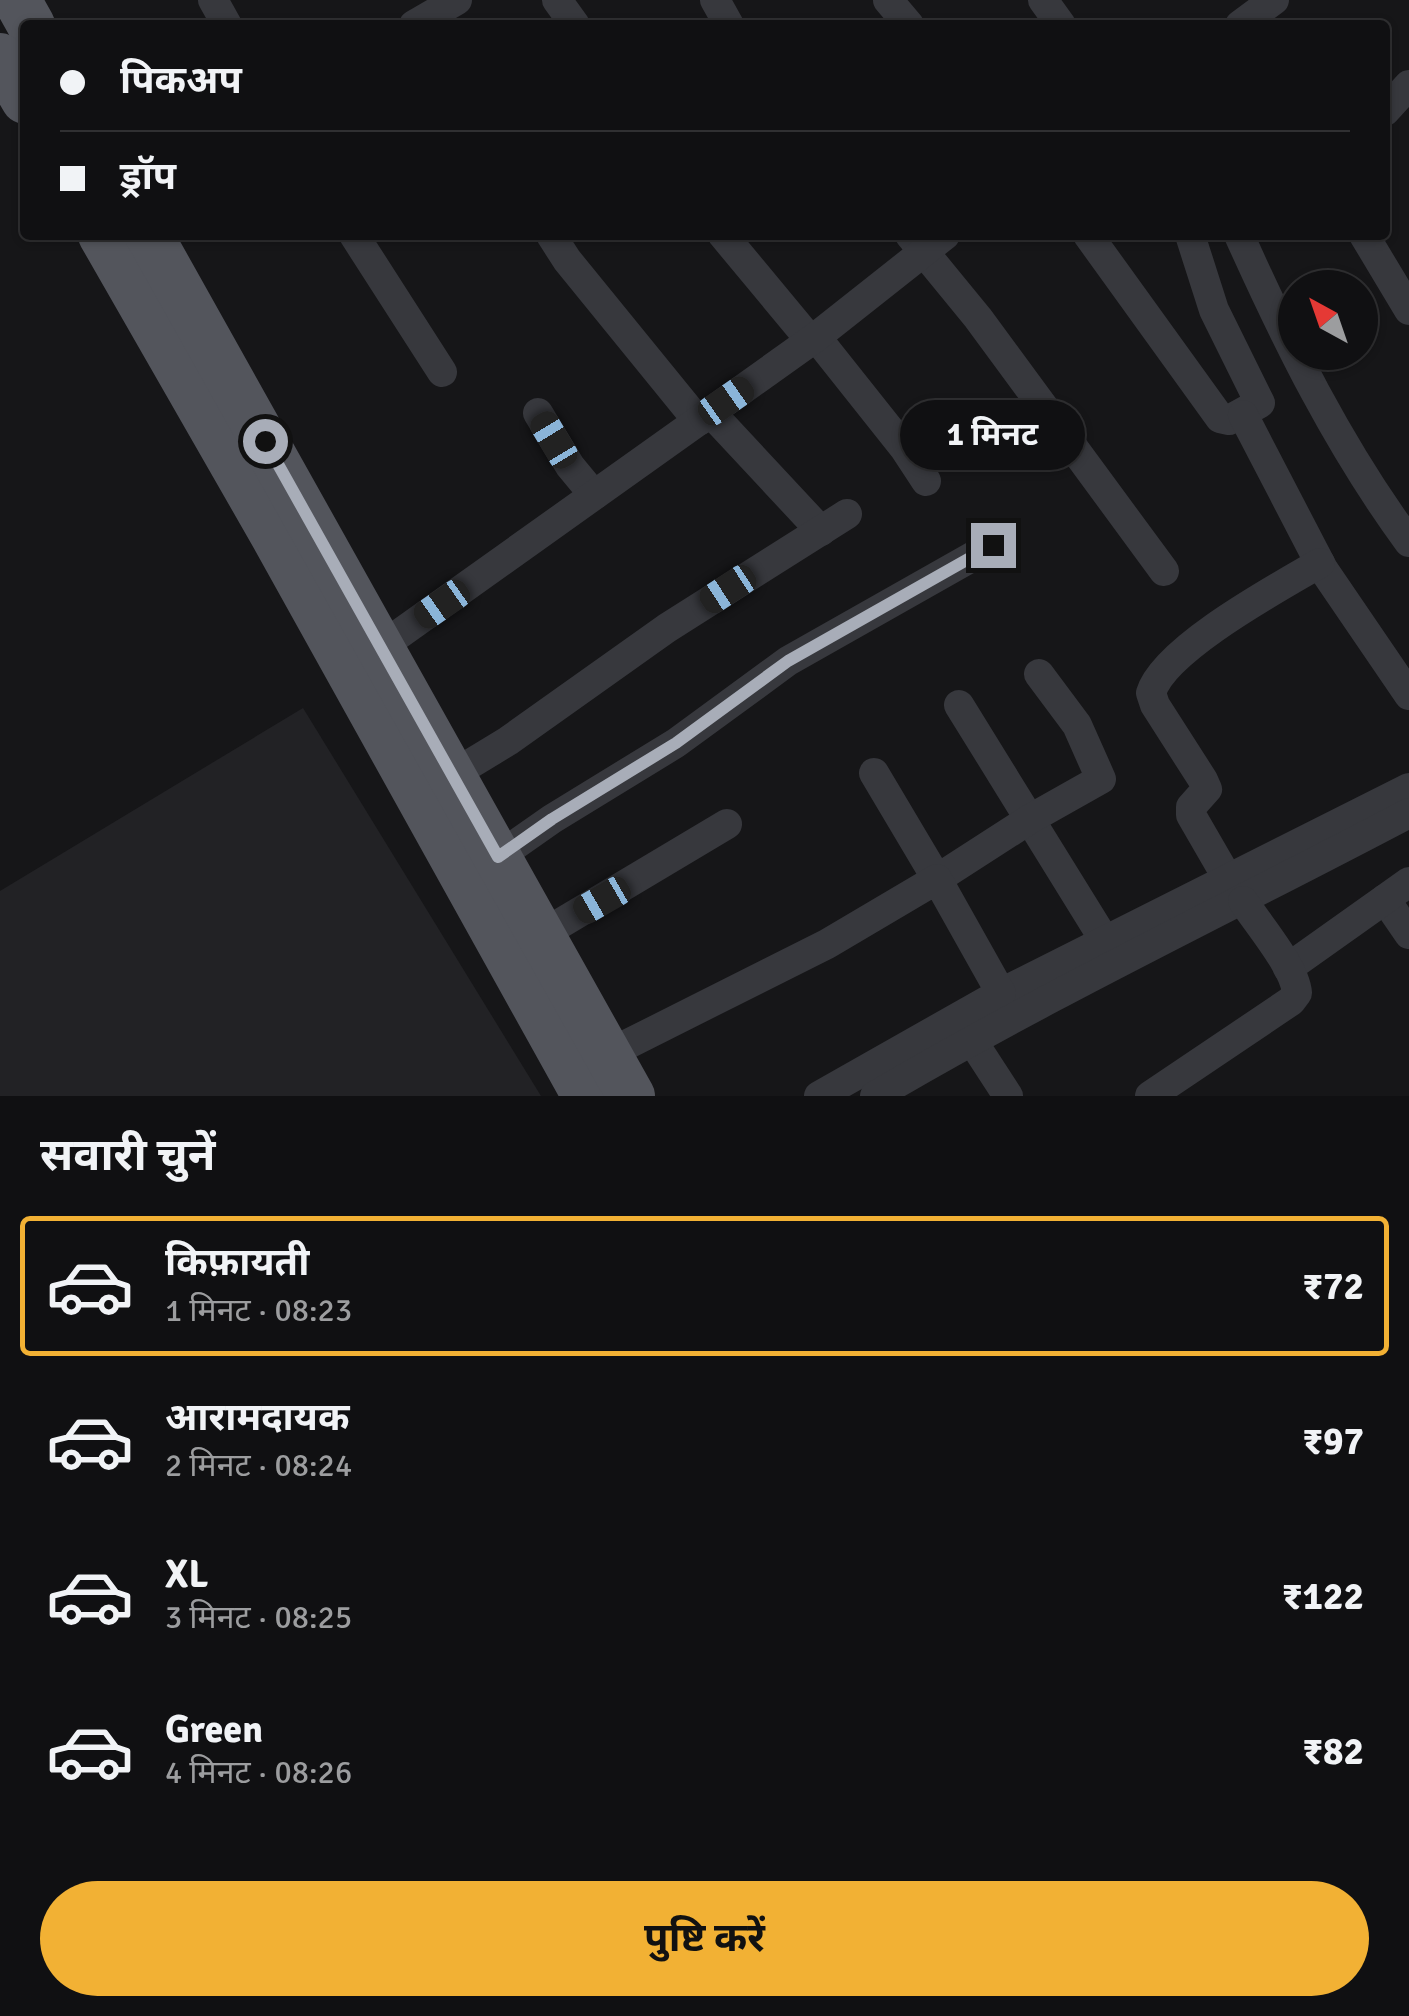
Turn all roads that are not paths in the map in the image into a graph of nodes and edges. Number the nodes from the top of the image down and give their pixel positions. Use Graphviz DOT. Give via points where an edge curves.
graph roads {
  1 [pos="556,0"];
  2 [pos="888,0"];
  3 [pos="1274,0"];
  4 [pos="1237,16"];
  5 [pos="571,20"];
  6 [pos="905,20"];
  7 [pos="0,57"];
  8 [pos="1409,85"];
  9 [pos="20,91"];
  10 [pos="1390,106"];
  11 [pos="105,240"];
  12 [pos="152,240"];
  13 [pos="357,240"];
  14 [pos="554,240"];
  15 [pos="727,240"];
  16 [pos="927,240"];
  17 [pos="1092,240"];
  18 [pos="1192,240"];
  19 [pos="1241,240"];
  20 [pos="1367,240"];
  21 [pos="1409,310"];
  22 [pos="814,339"];
  23 [pos="442,372"];
  24 [pos="1307,378"];
  25 [pos="1251,409"];
  26 [pos="538,414"];
  27 [pos="698,422"];
  28 [pos="926,482"];
  29 [pos="594,495"];
  30 [pos="1409,542"];
  31 [pos="993,545"];
  32 [pos="1320,563"];
  33 [pos="1164,571"];
  34 [pos="380,647"];
  35 [pos="1039,674"];
  36 [pos="1405,680"];
  37 [pos="959,705"];
  38 [pos="874,773"];
  39 [pos="452,774"];
  40 [pos="1409,788"];
  41 [pos="1409,812"];
  42 [pos="1030,819"];
  43 [pos="727,824"];
  44 [pos="498,857"];
  45 [pos="937,878"];
  46 [pos="1248,884"];
  47 [pos="1397,891"];
  48 [pos="1409,934"];
  49 [pos="541,935"];
  50 [pos="1104,940"];
  51 [pos="1288,968"];
  52 [pos="1001,993"];
  53 [pos="971,1039"];
  54 [pos="608,1054"];
  55 [pos="586,1096"];
  56 [pos="631,1096"];
  57 [pos="819,1096"];
  58 [pos="875,1096"];
  59 [pos="1008,1096"];
  60 [pos="1150,1096"];
  1 -- 5 [label="street"];
  2 -- 6 [label="street"];
  3 -- 4 [label="street"];
  7 -- 9 [label="main road"];
  8 -- 10 [label="street"];
  11 -- 55 [label="main road"];
  12 -- 34 [label="main road"];
  13 -- 23 [label="street"];
  14 -- 27 [label="street"];
  15 -- 22 [label="street"];
  16 -- 22 [label="street"];
  16 -- 33 [label="street"];
  17 -- 25 [label="street" via="1220,418"];
  18 -- 25 [label="street"];
  19 -- 24 [label="street"];
  20 -- 21 [label="street"];
  22 -- 27 [label="street"];
  22 -- 28 [label="street"];
  24 -- 25 [label="street"];
  24 -- 30 [label="street"];
  25 -- 32 [label="street"];
  26 -- 29 [label="street"];
  27 -- 29 [label="street"];
  27 -- 39 [label="street" via="712,414 834,523"];
  29 -- 34 [label="street"];
  31 -- 44 [label="street" via="788,661 676,743"];
  32 -- 36 [label="street"];
  32 -- 46 [label="street" via="1196,642 1151,693 1207,789 1191,814"];
  34 -- 39 [label="main road"];
  35 -- 42 [label="street" via="1077,725 1101,779"];
  37 -- 42 [label="street"];
  38 -- 45 [label="street"];
  39 -- 44 [label="main road"];
  40 -- 46 [label="street"];
  41 -- 46 [label="street"];
  42 -- 45 [label="street"];
  42 -- 50 [label="street"];
  43 -- 49 [label="street"];
  44 -- 49 [label="main road"];
  45 -- 52 [label="street"];
  45 -- 54 [label="street" via="827,944"];
  46 -- 50 [label="street"];
  46 -- 51 [label="street"];
  46 -- 53 [label="street"];
  47 -- 48 [label="street"];
  47 -- 51 [label="street"];
  49 -- 54 [label="main road"];
  50 -- 52 [label="street"];
  51 -- 60 [label="street" via="1298,992 1291,1000"];
  52 -- 57 [label="street"];
  53 -- 58 [label="street"];
  53 -- 59 [label="street"];
  54 -- 56 [label="main road"];
}
